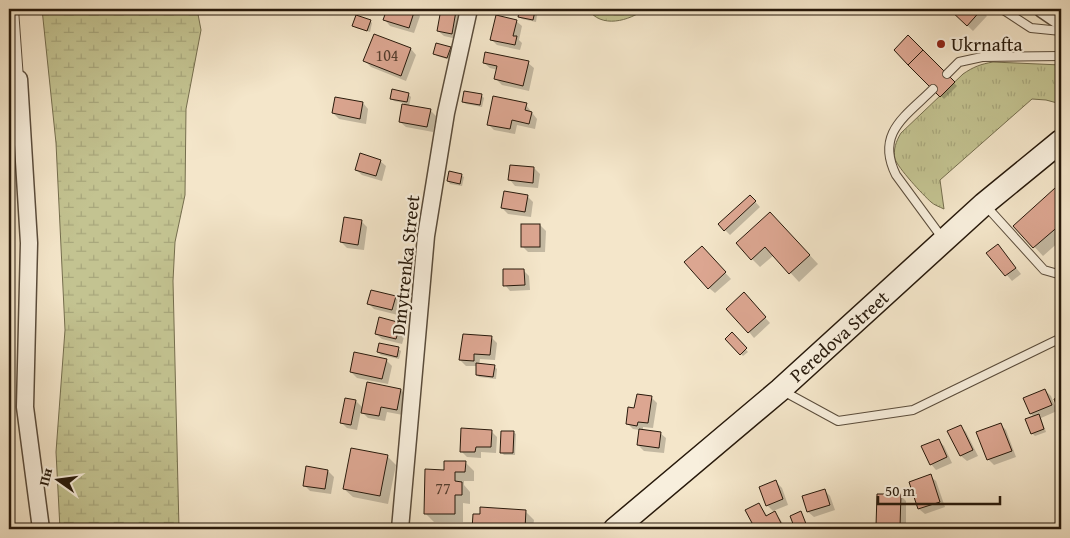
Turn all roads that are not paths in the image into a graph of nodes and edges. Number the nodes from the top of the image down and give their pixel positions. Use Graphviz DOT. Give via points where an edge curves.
graph roads {
  1 [pos="14,9"];
  2 [pos="468,9"];
  3 [pos="1002,9"];
  4 [pos="1042,9"];
  5 [pos="1061,22"];
  6 [pos="1061,31"];
  7 [pos="1061,56"];
  8 [pos="947,74"];
  9 [pos="19,80"];
  10 [pos="932,89"];
  11 [pos="1061,141"];
  12 [pos="984,204"];
  13 [pos="944,240"];
  14 [pos="1058,274"];
  15 [pos="1061,338"];
  16 [pos="780,390"];
  17 [pos="41,529"];
  18 [pos="400,529"];
  19 [pos="615,529"];
  1 -- 9 [label="lane"];
  2 -- 18 [label="street, Dmytrenka Street" via="446,113 426,236"];
  3 -- 6 [label="lane" via="1031,28"];
  4 -- 5 [label="street"];
  7 -- 8 [label="lane" via="982,57 959,62"];
  9 -- 17 [label="street" via="29,243 25,407"];
  10 -- 13 [label="lane" via="894,129 889,152 896,174"];
  11 -- 12 [label="street, Peredova Street"];
  12 -- 13 [label="street, Peredova Street"];
  12 -- 14 [label="lane" via="1044,270"];
  13 -- 16 [label="street, Peredova Street"];
  15 -- 16 [label="lane" via="913,410 838,421"];
  16 -- 19 [label="street, Peredova Street"];
}
